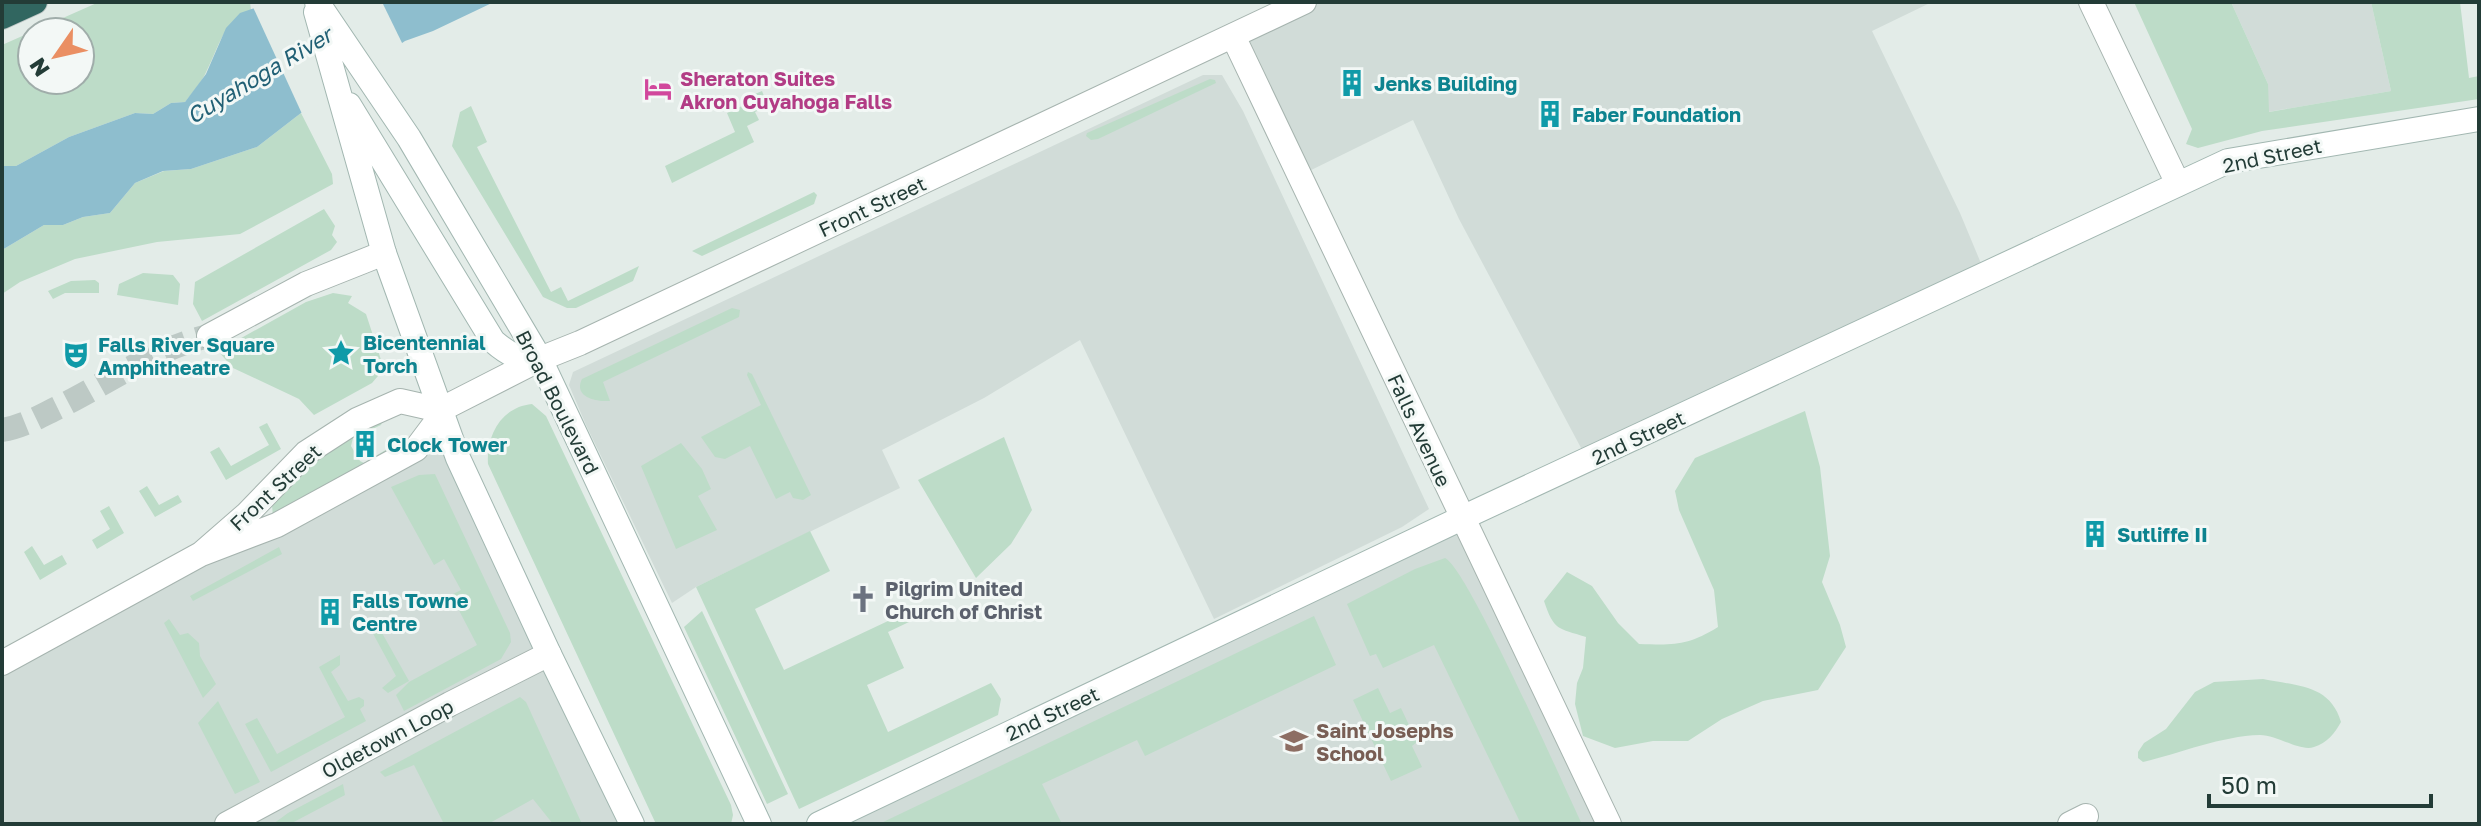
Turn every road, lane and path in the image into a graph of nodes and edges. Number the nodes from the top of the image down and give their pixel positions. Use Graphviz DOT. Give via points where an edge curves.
graph roads {
  1 [pos="35,2"];
  2 [pos="315,2"];
  3 [pos="1304,2"];
  4 [pos="2091,2"];
  5 [pos="2,17"];
  6 [pos="1233,36"];
  7 [pos="2479,119"];
  8 [pos="369,157"];
  9 [pos="2178,184"];
  10 [pos="384,253"];
  11 [pos="209,336"];
  12 [pos="540,359"];
  13 [pos="440,410"];
  14 [pos="1462,518"];
  15 [pos="201,554"];
  16 [pos="549,654"];
  17 [pos="2,663"];
  18 [pos="227,824"];
  19 [pos="632,824"];
  20 [pos="759,824"];
  21 [pos="819,824"];
  22 [pos="1609,824"];
  1 -- 5 [label="highway"];
  2 -- 8 [label="main road, Broad Boulevard" via="333,77"];
  2 -- 12 [label="main road, Broad Boulevard" via="409,138"];
  3 -- 6 [label="main road, Front Street"];
  4 -- 9 [label="main road"];
  6 -- 12 [label="main road, Front Street"];
  6 -- 14 [label="main road, Falls Avenue"];
  7 -- 9 [label="main road, 2nd Street" via="2228,161"];
  8 -- 10 [label="main road"];
  8 -- 12 [label="main road" via="493,341 524,361"];
  9 -- 14 [label="main road, 2nd Street"];
  10 -- 11 [label="main road" via="306,284"];
  10 -- 13 [label="main road"];
  12 -- 13 [label="main road, Front Street"];
  12 -- 20 [label="main road, Broad Boulevard"];
  13 -- 15 [label="main road, Front Street" via="416,449 277,525"];
  13 -- 15 [label="main road, Front Street" via="400,401 357,420 306,453"];
  13 -- 16 [label="main road"];
  14 -- 21 [label="main road, 2nd Street"];
  14 -- 22 [label="main road, Falls Avenue"];
  15 -- 17 [label="main road, Front Street"];
  16 -- 18 [label="main road, Oldetown Loop"];
  16 -- 19 [label="main road"];
}
